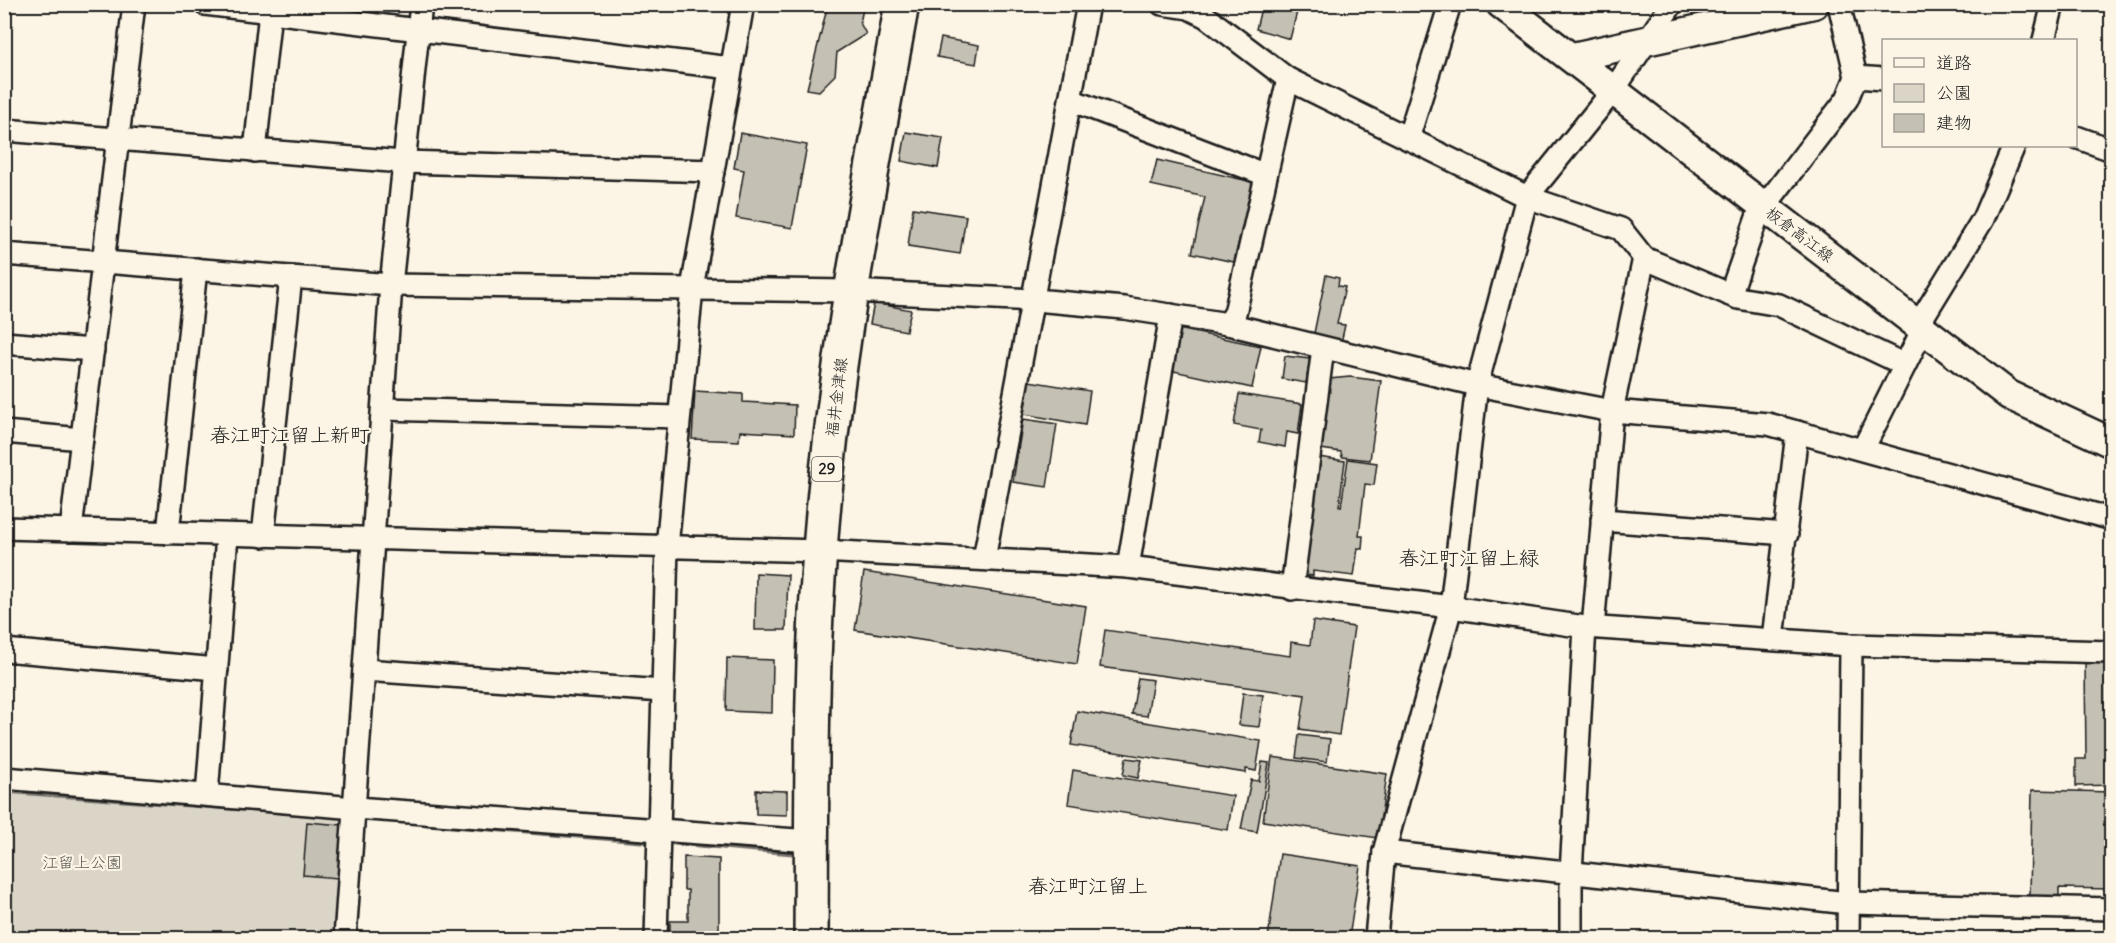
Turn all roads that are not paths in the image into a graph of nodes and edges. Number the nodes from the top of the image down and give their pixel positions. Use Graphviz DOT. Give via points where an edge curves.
graph roads {
  1 [pos="134,4"];
  2 [pos="205,4"];
  3 [pos="422,4"];
  4 [pos="743,4"];
  5 [pos="902,4"];
  6 [pos="1088,4"];
  7 [pos="1162,4"];
  8 [pos="1450,4"];
  9 [pos="1501,4"];
  10 [pos="1672,4"];
  11 [pos="1814,4"];
  12 [pos="1839,4"];
  13 [pos="2053,4"];
  14 [pos="1198,8"];
  15 [pos="270,12"];
  16 [pos="419,29"];
  17 [pos="2044,39"];
  18 [pos="1647,41"];
  19 [pos="1573,57"];
  20 [pos="731,68"];
  21 [pos="1856,77"];
  22 [pos="1882,79"];
  23 [pos="1288,80"];
  24 [pos="1612,92"];
  25 [pos="1071,100"];
  26 [pos="4,130"];
  27 [pos="2077,138"];
  28 [pos="1408,139"];
  29 [pos="118,140"];
  30 [pos="2014,147"];
  31 [pos="2112,150"];
  32 [pos="255,151"];
  33 [pos="403,162"];
  34 [pos="713,171"];
  35 [pos="1266,175"];
  36 [pos="1527,197"];
  37 [pos="1764,207"];
  38 [pos="4,254"];
  39 [pos="1644,258"];
  40 [pos="103,262"];
  41 [pos="196,269"];
  42 [pos="291,277"];
  43 [pos="391,285"];
  44 [pos="692,288"];
  45 [pos="850,291"];
  46 [pos="1730,295"];
  47 [pos="1035,300"];
  48 [pos="1171,315"];
  49 [pos="1228,324"];
  50 [pos="1921,327"];
  51 [pos="4,343"];
  52 [pos="1323,348"];
  53 [pos="93,350"];
  54 [pos="1905,365"];
  55 [pos="1477,385"];
  56 [pos="383,409"];
  57 [pos="1612,411"];
  58 [pos="679,417"];
  59 [pos="4,432"];
  60 [pos="1797,432"];
  61 [pos="82,438"];
  62 [pos="2112,443"];
  63 [pos="1863,449"];
  64 [pos="2112,519"];
  65 [pos="1602,520"];
  66 [pos="4,528"];
  67 [pos="71,530"];
  68 [pos="168,533"];
  69 [pos="1786,534"];
  70 [pos="227,535"];
  71 [pos="263,536"];
  72 [pos="373,540"];
  73 [pos="667,547"];
  74 [pos="820,551"];
  75 [pos="984,560"];
  76 [pos="1128,567"];
  77 [pos="1292,589"];
  78 [pos="1450,607"];
  79 [pos="1589,628"];
  80 [pos="1773,639"];
  81 [pos="1851,645"];
  82 [pos="4,650"];
  83 [pos="2112,652"];
  84 [pos="217,669"];
  85 [pos="364,670"];
  86 [pos="663,692"];
  87 [pos="4,778"];
  88 [pos="207,795"];
  89 [pos="355,808"];
  90 [pos="659,831"];
  91 [pos="811,841"];
  92 [pos="1384,852"];
  93 [pos="1571,873"];
  94 [pos="1848,903"];
  95 [pos="2112,909"];
  96 [pos="345,939"];
  97 [pos="656,939"];
  98 [pos="811,939"];
  99 [pos="1376,939"];
  100 [pos="1571,939"];
  101 [pos="1848,939"];
  1 -- 29 [label="street"];
  2 -- 15 [label="street"];
  3 -- 16 [label="street"];
  4 -- 20 [label="street"];
  5 -- 45 [label="main road, 福井金津線 / 29"];
  6 -- 25 [label="street"];
  7 -- 14 [label="street"];
  8 -- 28 [label="street"];
  9 -- 19 [label="main road, 板倉高江線"];
  10 -- 18 [label="street"];
  11 -- 18 [label="main road"];
  12 -- 21 [label="street"];
  13 -- 17 [label="street"];
  14 -- 23 [label="street"];
  15 -- 16 [label="street"];
  15 -- 32 [label="street"];
  16 -- 20 [label="street"];
  16 -- 33 [label="street"];
  18 -- 19 [label="main road"];
  18 -- 24 [label="street"];
  19 -- 24 [label="main road, 板倉高江線"];
  20 -- 34 [label="street"];
  21 -- 22 [label="street"];
  21 -- 37 [label="street" via="1847,99"];
  23 -- 28 [label="street"];
  23 -- 35 [label="street"];
  24 -- 36 [label="street"];
  24 -- 37 [label="main road, 板倉高江線"];
  25 -- 35 [label="street"];
  25 -- 47 [label="street"];
  26 -- 29 [label="street"];
  27 -- 31 [label="street"];
  28 -- 36 [label="street"];
  29 -- 32 [label="street"];
  29 -- 40 [label="street"];
  30 -- 50 [label="street" via="1983,219"];
  32 -- 33 [label="street"];
  33 -- 34 [label="street"];
  33 -- 43 [label="street"];
  34 -- 44 [label="street"];
  35 -- 49 [label="street" via="1235,313"];
  36 -- 39 [label="street" via="1621,229"];
  36 -- 55 [label="street"];
  37 -- 46 [label="street"];
  37 -- 50 [label="main road, 板倉高江線"];
  38 -- 40 [label="street"];
  39 -- 46 [label="street"];
  39 -- 57 [label="street"];
  40 -- 41 [label="street"];
  40 -- 53 [label="street"];
  41 -- 42 [label="street"];
  41 -- 68 [label="street"];
  42 -- 43 [label="street"];
  42 -- 71 [label="street"];
  43 -- 44 [label="street"];
  43 -- 56 [label="street"];
  44 -- 45 [label="street"];
  44 -- 58 [label="street"];
  45 -- 47 [label="street"];
  45 -- 74 [label="main road, 福井金津線 / 29"];
  46 -- 54 [label="street" via="1779,305"];
  47 -- 48 [label="street"];
  47 -- 75 [label="street"];
  48 -- 49 [label="street"];
  48 -- 76 [label="street"];
  49 -- 52 [label="street"];
  50 -- 54 [label="street"];
  50 -- 62 [label="main road, 板倉高江線" via="2009,395"];
  51 -- 53 [label="street"];
  52 -- 55 [label="street"];
  52 -- 77 [label="street"];
  53 -- 61 [label="street"];
  54 -- 63 [label="street"];
  55 -- 57 [label="street"];
  55 -- 78 [label="street"];
  56 -- 58 [label="street"];
  56 -- 72 [label="street"];
  57 -- 60 [label="street" via="1768,424"];
  57 -- 65 [label="street"];
  58 -- 73 [label="street"];
  59 -- 61 [label="street"];
  60 -- 63 [label="street"];
  60 -- 69 [label="street"];
  61 -- 67 [label="street"];
  63 -- 64 [label="street"];
  65 -- 69 [label="street"];
  65 -- 79 [label="street"];
  66 -- 67 [label="street"];
  67 -- 68 [label="street"];
  68 -- 70 [label="street"];
  69 -- 80 [label="street"];
  70 -- 71 [label="street"];
  70 -- 84 [label="street"];
  71 -- 72 [label="street"];
  72 -- 73 [label="street"];
  72 -- 85 [label="street"];
  73 -- 74 [label="street"];
  73 -- 86 [label="street"];
  74 -- 75 [label="street"];
  74 -- 91 [label="main road, 福井金津線 / 29" via="813,664"];
  75 -- 76 [label="street"];
  76 -- 77 [label="street"];
  77 -- 78 [label="street"];
  78 -- 79 [label="street"];
  78 -- 92 [label="street"];
  79 -- 80 [label="street"];
  79 -- 93 [label="street"];
  80 -- 81 [label="street"];
  81 -- 83 [label="street"];
  81 -- 94 [label="street"];
  82 -- 84 [label="street"];
  84 -- 88 [label="street"];
  85 -- 86 [label="street"];
  85 -- 89 [label="street"];
  86 -- 90 [label="street"];
  87 -- 88 [label="street"];
  88 -- 89 [label="street"];
  89 -- 90 [label="street"];
  89 -- 96 [label="street"];
  90 -- 91 [label="street"];
  90 -- 97 [label="street"];
  91 -- 98 [label="main road, 福井金津線 / 29"];
  92 -- 93 [label="street"];
  92 -- 99 [label="street"];
  93 -- 94 [label="street"];
  93 -- 100 [label="street"];
  94 -- 95 [label="street"];
  94 -- 101 [label="street"];
}
